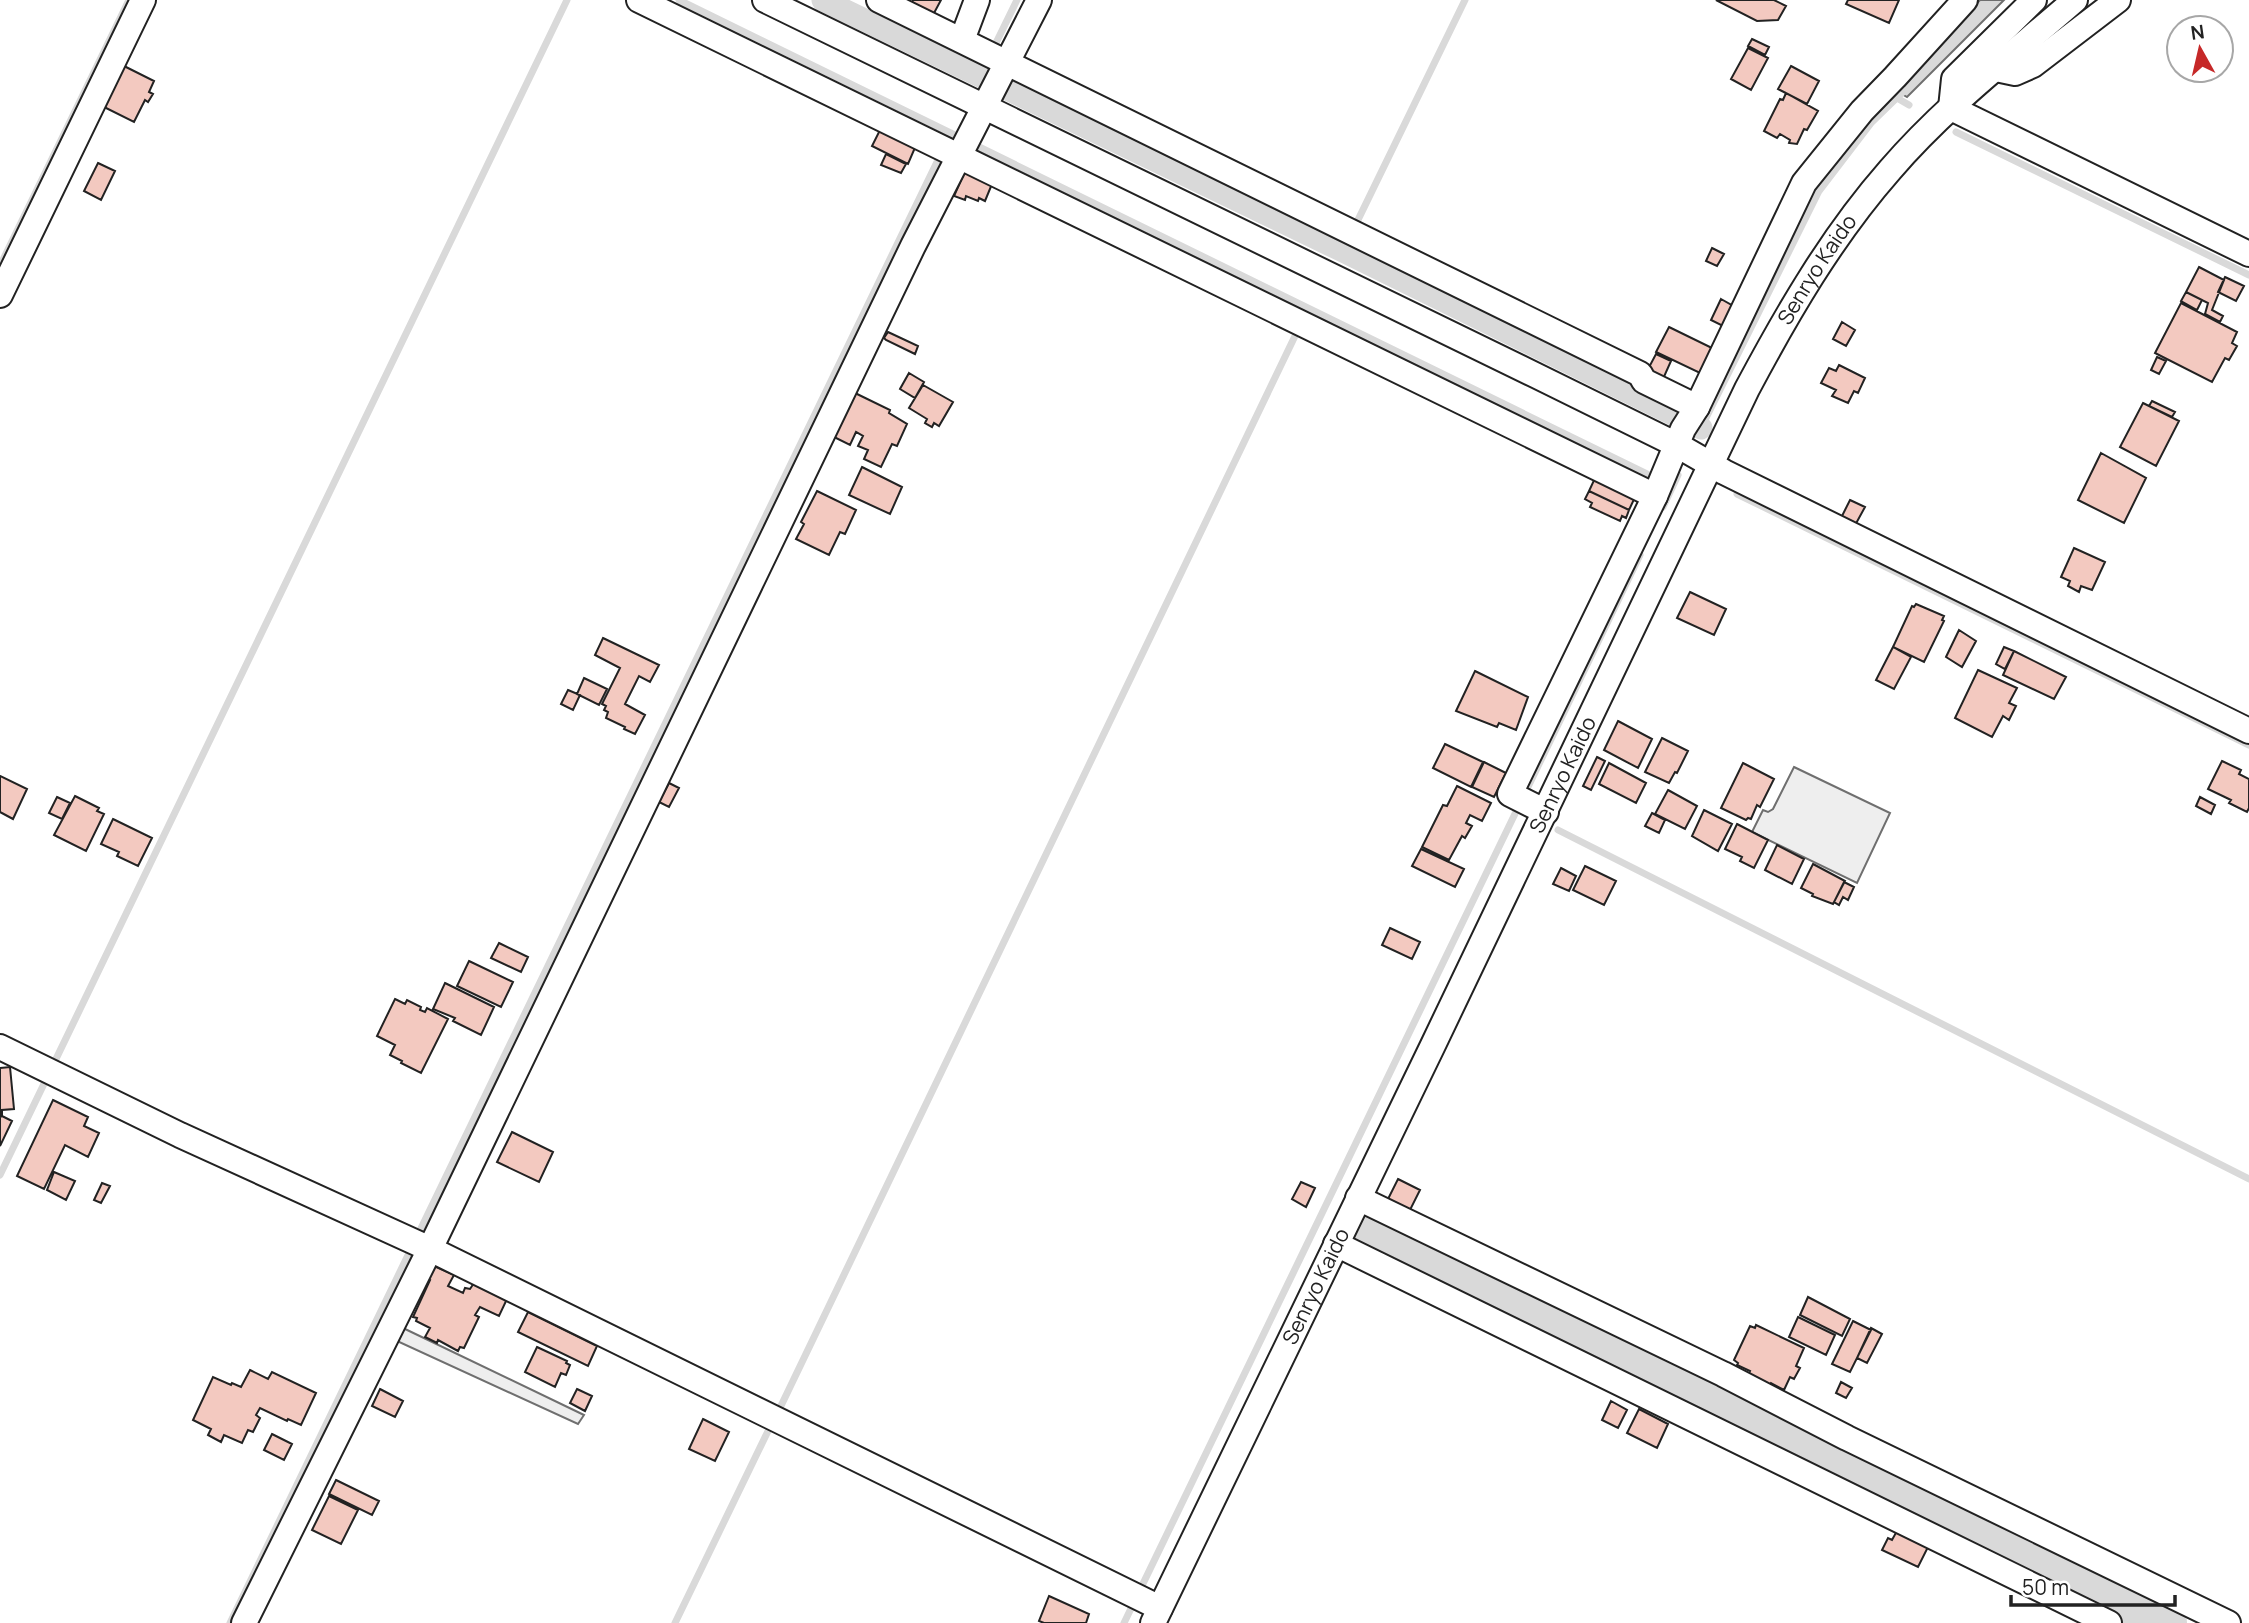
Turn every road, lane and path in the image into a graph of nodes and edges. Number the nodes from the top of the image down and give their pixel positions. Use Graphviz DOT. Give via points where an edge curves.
graph roads {
  1 [pos="143,0"];
  2 [pos="639,0"];
  3 [pos="765,0"];
  4 [pos="879,0"];
  5 [pos="977,0"];
  6 [pos="1039,0"];
  7 [pos="1965,0"];
  8 [pos="2034,0"];
  9 [pos="2075,0"];
  10 [pos="2118,0"];
  11 [pos="961,40"];
  12 [pos="1996,69"];
  13 [pos="996,83"];
  14 [pos="1951,108"];
  15 [pos="955,147"];
  16 [pos="2249,254"];
  17 [pos="0,295"];
  18 [pos="1687,424"];
  19 [pos="1711,465"];
  20 [pos="1655,496"];
  21 [pos="2249,732"];
  22 [pos="1529,804"];
  23 [pos="0,1047"];
  24 [pos="1358,1198"];
  25 [pos="419,1244"];
  26 [pos="1336,1244"];
  27 [pos="1146,1606"];
  28 [pos="244,1623"];
  29 [pos="2109,1623"];
  30 [pos="2228,1623"];
  1 -- 17 [label="street"];
  2 -- 15 [label="street"];
  3 -- 13 [label="street"];
  4 -- 11 [label="street"];
  5 -- 11 [label="street"];
  6 -- 13 [label="street"];
  7 -- 18 [label="street" via="1861,111 1804,183"];
  8 -- 14 [label="street" via="1954,79"];
  9 -- 12 [label="street, Senryo Kaido"];
  10 -- 12 [label="street" via="2034,65 2015,74"];
  11 -- 13 [label="street"];
  12 -- 14 [label="street, Senryo Kaido"];
  13 -- 15 [label="street"];
  13 -- 18 [label="street"];
  13 -- 18 [label="street" via="1640,374"];
  14 -- 16 [label="street"];
  14 -- 19 [label="street, Senryo Kaido" via="1891,168 1825,255 1747,389"];
  15 -- 20 [label="street"];
  15 -- 25 [label="street" via="913,246"];
  18 -- 19 [label="street"];
  18 -- 20 [label="street"];
  19 -- 21 [label="street"];
  19 -- 22 [label="street, Senryo Kaido"];
  20 -- 22 [label="street" via="1510,794"];
  22 -- 24 [label="street, Senryo Kaido"];
  23 -- 25 [label="street"];
  24 -- 26 [label="street, Senryo Kaido"];
  24 -- 30 [label="street"];
  25 -- 27 [label="street"];
  25 -- 28 [label="street"];
  26 -- 27 [label="street, Senryo Kaido"];
  26 -- 29 [label="street"];
}
